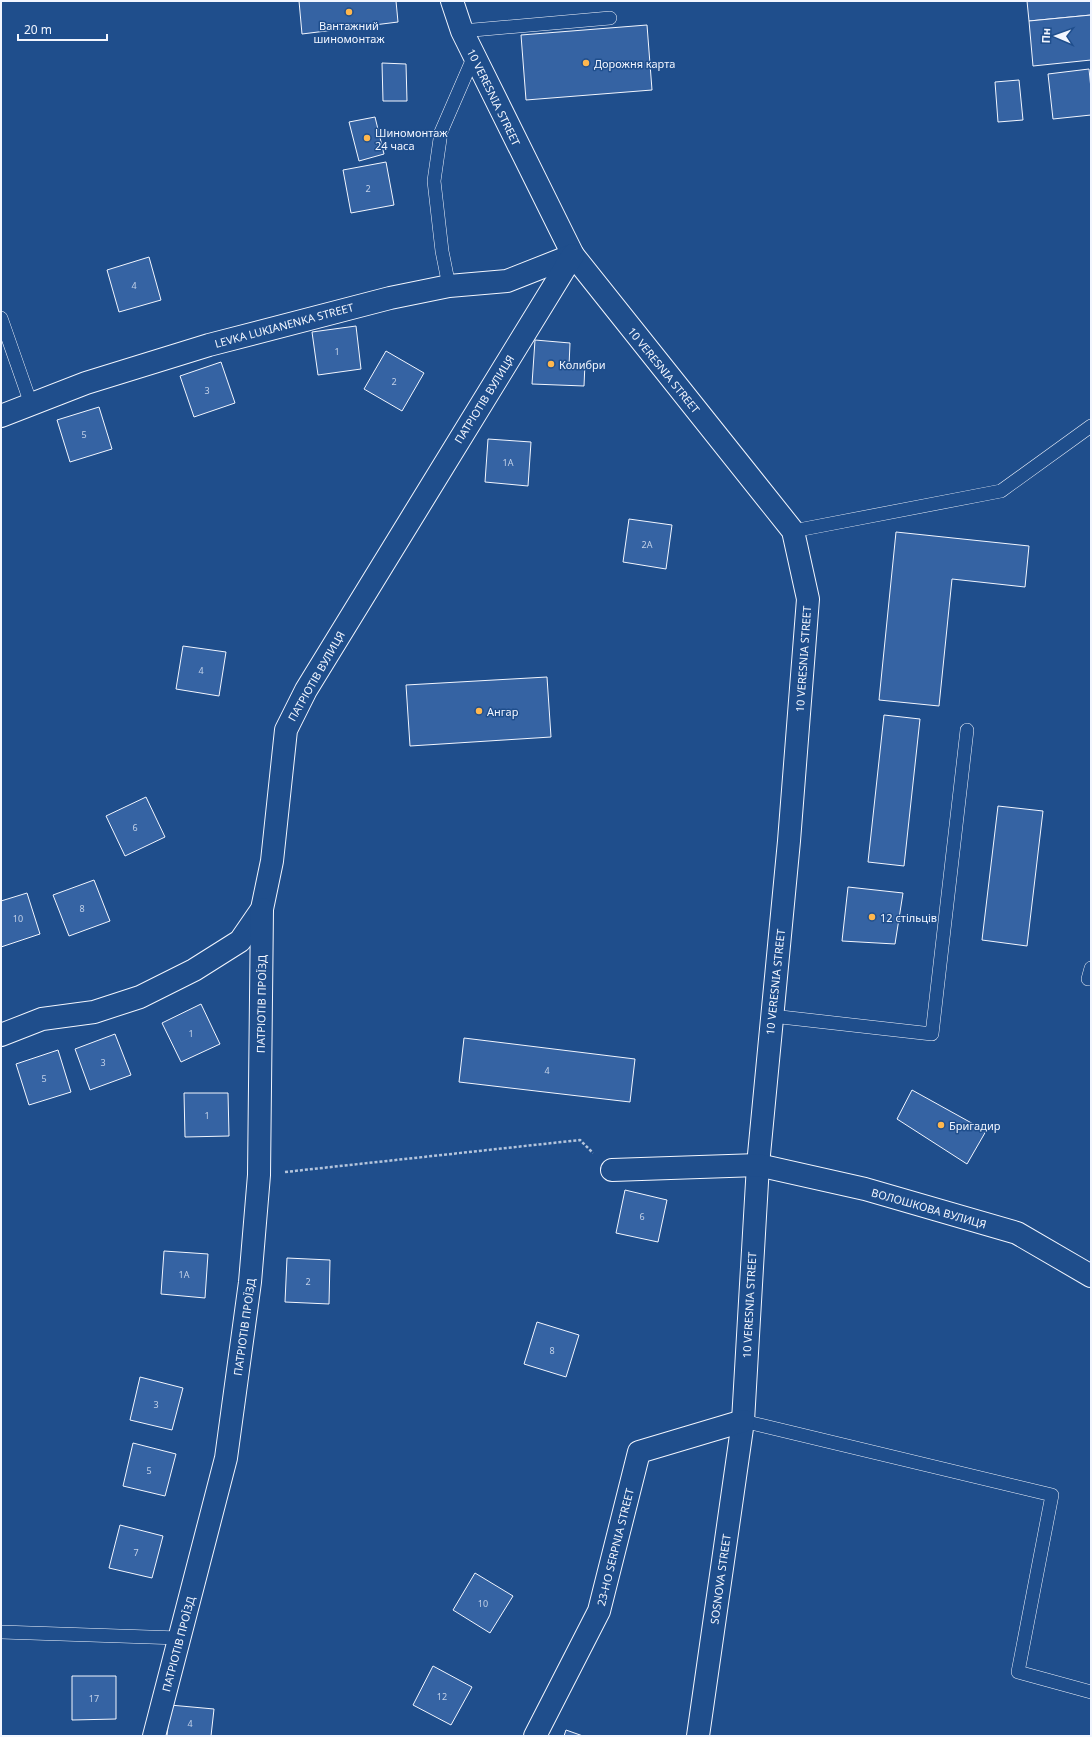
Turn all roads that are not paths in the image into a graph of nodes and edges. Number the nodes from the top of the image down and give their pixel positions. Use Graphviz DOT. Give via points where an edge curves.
graph roads {
  1 [pos="452,1"];
  2 [pos="610,18"];
  3 [pos="462,32"];
  4 [pos="474,56"];
  5 [pos="573,255"];
  6 [pos="449,286"];
  7 [pos="1,318"];
  8 [pos="31,404"];
  9 [pos="1,416"];
  10 [pos="1091,426"];
  11 [pos="793,531"];
  12 [pos="967,730"];
  13 [pos="262,909"];
  14 [pos="772,1016"];
  15 [pos="1,1036"];
  16 [pos="758,1165"];
  17 [pos="612,1170"];
  18 [pos="1091,1276"];
  19 [pos="743,1422"];
  20 [pos="1,1632"];
  21 [pos="179,1638"];
  22 [pos="1091,1692"];
  23 [pos="154,1736"];
  24 [pos="535,1736"];
  25 [pos="698,1736"];
  1 -- 3 [label="street, 10 VERESNIA STREET"];
  2 -- 3 [label="lane"];
  3 -- 4 [label="street, 10 VERESNIA STREET"];
  4 -- 5 [label="street, 10 VERESNIA STREET"];
  4 -- 6 [label="lane" via="441,132 434,181"];
  5 -- 6 [label="street, LEVKA LUKIANENKA STREET" via="507,281"];
  5 -- 11 [label="street, 10 VERESNIA STREET"];
  5 -- 13 [label="street, ПАТРІОТІВ ВУЛИЦЯ" via="306,690 286,730 272,861"];
  6 -- 8 [label="street, LEVKA LUKIANENKA STREET" via="390,298 209,345 86,383"];
  7 -- 8 [label="lane"];
  8 -- 9 [label="street, LEVKA LUKIANENKA STREET"];
  10 -- 11 [label="lane" via="1001,491"];
  11 -- 14 [label="street, 10 VERESNIA STREET" via="808,599"];
  12 -- 14 [label="lane" via="932,1034"];
  13 -- 15 [label="street, ПАТРІОТІВ ВУЛИЦЯ" via="240,941 194,970 140,997 94,1012 42,1020"];
  13 -- 21 [label="street, ПАТРІОТІВ ПРОЇЗД" via="259,1175 250,1282 226,1458"];
  14 -- 16 [label="street, 10 VERESNIA STREET"];
  16 -- 17 [label="street, ВОЛОШКОВА ВУЛИЦЯ"];
  16 -- 18 [label="street, ВОЛОШКОВА ВУЛИЦЯ" via="865,1189 1017,1233"];
  16 -- 19 [label="street, 10 VERESNIA STREET"];
  19 -- 22 [label="lane" via="1052,1495 1018,1672"];
  19 -- 24 [label="street, 23-HO SERPNIA STREET" via="639,1452 599,1611"];
  19 -- 25 [label="street, SOSNOVA STREET"];
  20 -- 21 [label="lane"];
  21 -- 23 [label="street, ПАТРІОТІВ ПРОЇЗД"];
}
